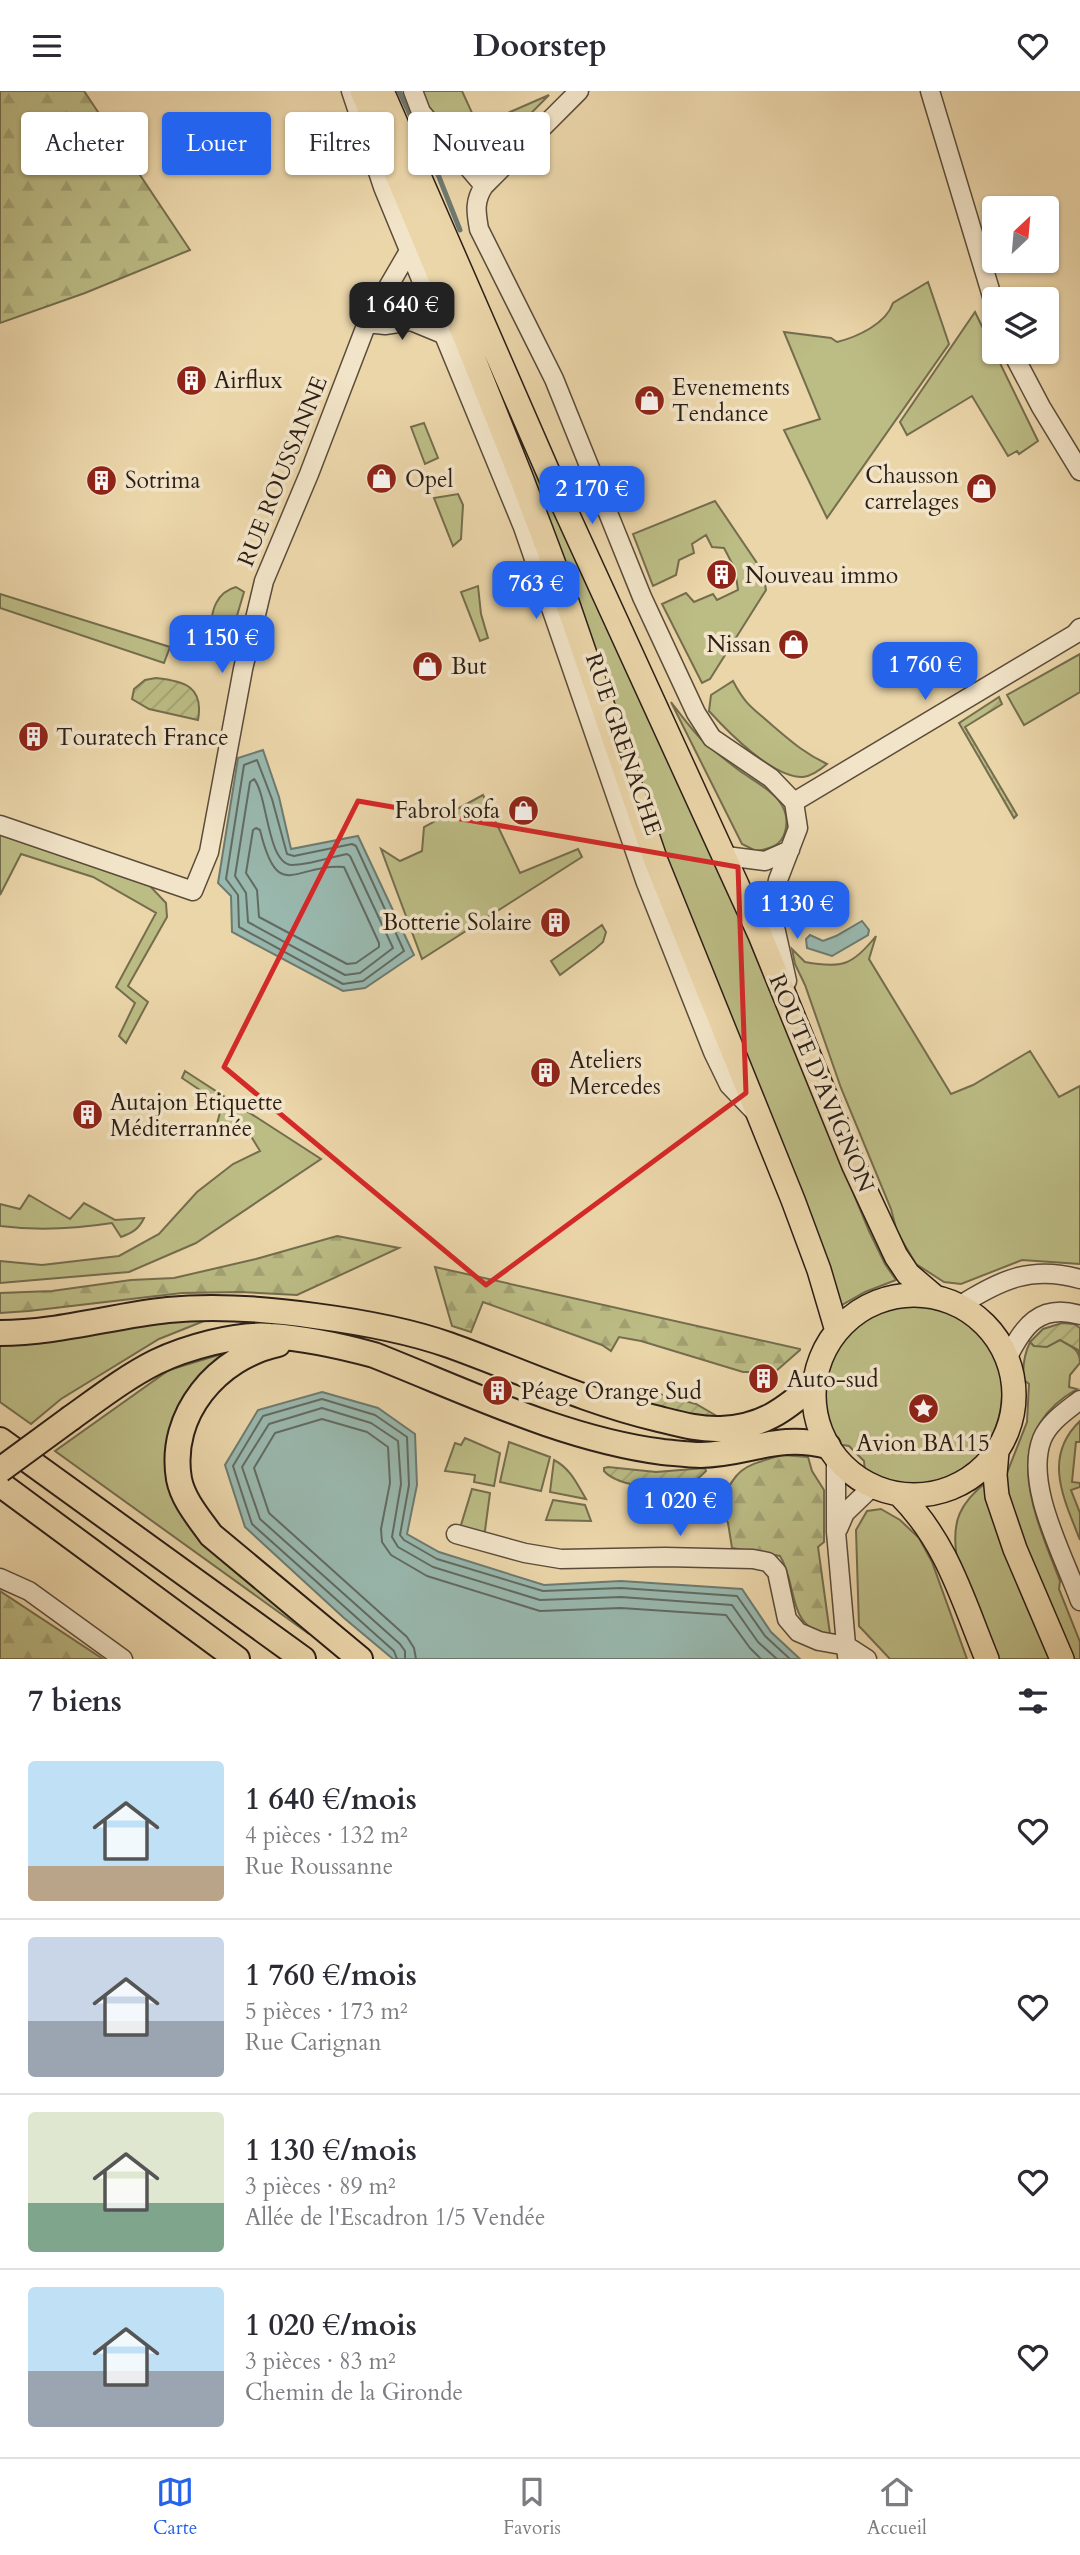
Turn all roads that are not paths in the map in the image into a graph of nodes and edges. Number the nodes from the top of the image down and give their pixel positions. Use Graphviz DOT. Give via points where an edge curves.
graph roads {
  1 [pos="351,91"];
  2 [pos="362,91"];
  3 [pos="382,91"];
  4 [pos="413,91"];
  5 [pos="579,91"];
  6 [pos="930,91"];
  7 [pos="484,186"];
  8 [pos="409,251"];
  9 [pos="989,287"];
  10 [pos="367,323"];
  11 [pos="444,335"];
  12 [pos="1018,364"];
  13 [pos="1080,471"];
  14 [pos="1078,631"];
  15 [pos="794,802"];
  16 [pos="0,825"];
  17 [pos="790,850"];
  18 [pos="726,856"];
  19 [pos="798,1029"];
  20 [pos="765,1127"];
  21 [pos="1080,1279"];
  22 [pos="935,1297"];
  23 [pos="958,1306"];
  24 [pos="298,1315"];
  25 [pos="1080,1315"];
  26 [pos="837,1331"];
  27 [pos="0,1333"];
  28 [pos="298,1340"];
  29 [pos="1007,1359"];
  30 [pos="814,1384"];
  31 [pos="1080,1400"];
  32 [pos="66,1414"];
  33 [pos="0,1440"];
  34 [pos="997,1451"];
  35 [pos="832,1452"];
  36 [pos="0,1455"];
  37 [pos="0,1470"];
  38 [pos="0,1484"];
  39 [pos="873,1486"];
  40 [pos="899,1494"];
  41 [pos="836,1532"];
  42 [pos="456,1534"];
  43 [pos="0,1578"];
  44 [pos="1080,1601"];
  45 [pos="847,1653"];
  46 [pos="123,1659"];
  47 [pos="237,1659"];
  48 [pos="303,1659"];
  49 [pos="360,1659"];
  50 [pos="867,1659"];
  51 [pos="987,1659"];
  52 [pos="1062,1659"];
  1 -- 8 [label="street, RUE GRENACHE"];
  2 -- 20 [label="main road" via="522,477 656,861"];
  3 -- 18 [label="main road, ROUTE D'AVIGNON" via="624,641"];
  4 -- 7 [label="street" via="421,112"];
  5 -- 7 [label="street"];
  6 -- 9 [label="street"];
  7 -- 15 [label="street" via="475,209 479,229 554,379 642,597 696,713 712,737 771,778"];
  8 -- 10 [label="street, RUE ROUSSANNE"];
  8 -- 11 [label="street, RUE GRENACHE"];
  10 -- 11 [label="street" via="411,321"];
  10 -- 16 [label="street, RUE ROUSSANNE" via="264,582 209,852 193,891"];
  11 -- 20 [label="street, RUE GRENACHE" via="523,527 621,815 713,1052 729,1084"];
  12 -- 13 [label="street"];
  14 -- 15 [label="street"];
  15 -- 17 [label="street" via="798,828"];
  17 -- 18 [label="street" via="765,861"];
  17 -- 19 [label="street" via="773,906"];
  18 -- 19 [label="main road, ROUTE D'AVIGNON"];
  19 -- 22 [label="main road, ROUTE D'AVIGNON" via="896,1256 913,1279"];
  20 -- 26 [label="main road"];
  21 -- 23 [label="street" via="1050,1273 1020,1275"];
  22 -- 23 [label="main road"];
  22 -- 26 [label="main road" via="885,1299 862,1310"];
  23 -- 29 [label="main road" via="988,1328"];
  24 -- 27 [label="highway" via="232,1306 167,1310"];
  24 -- 30 [label="highway" via="388,1327 447,1344 590,1400 692,1427 720,1429 771,1418"];
  24 -- 32 [label="highway" via="213,1330 159,1347 125,1367"];
  25 -- 29 [label="street" via="1060,1311 1032,1321"];
  26 -- 30 [label="main road" via="822,1354"];
  28 -- 32 [label="highway" via="245,1337 179,1354 158,1361"];
  28 -- 35 [label="highway" via="374,1355 577,1433 628,1446 701,1455 784,1440 810,1441"];
  28 -- 49 [label="highway" via="239,1357 208,1383 181,1435 179,1479 192,1510 211,1535"];
  29 -- 34 [label="main road" via="1013,1411"];
  30 -- 35 [label="main road" via="817,1418"];
  31 -- 44 [label="street" via="1052,1422 1042,1438 1037,1477"];
  32 -- 36 [label="highway"];
  32 -- 37 [label="highway, bridge"];
  33 -- 48 [label="highway"];
  34 -- 40 [label="main road" via="978,1472 954,1486 927,1494"];
  34 -- 52 [label="main road" via="995,1475 1001,1508"];
  35 -- 39 [label="main road" via="856,1477"];
  35 -- 41 [label="street"];
  38 -- 47 [label="highway"];
  39 -- 40 [label="main road"];
  39 -- 41 [label="street" via="845,1513"];
  40 -- 51 [label="main road" via="932,1532 945,1556"];
  41 -- 45 [label="street"];
  42 -- 45 [label="street" via="561,1559 665,1557 768,1562 777,1571 787,1619 798,1632"];
  43 -- 46 [label="street" via="29,1591"];
  45 -- 50 [label="street"];
}
